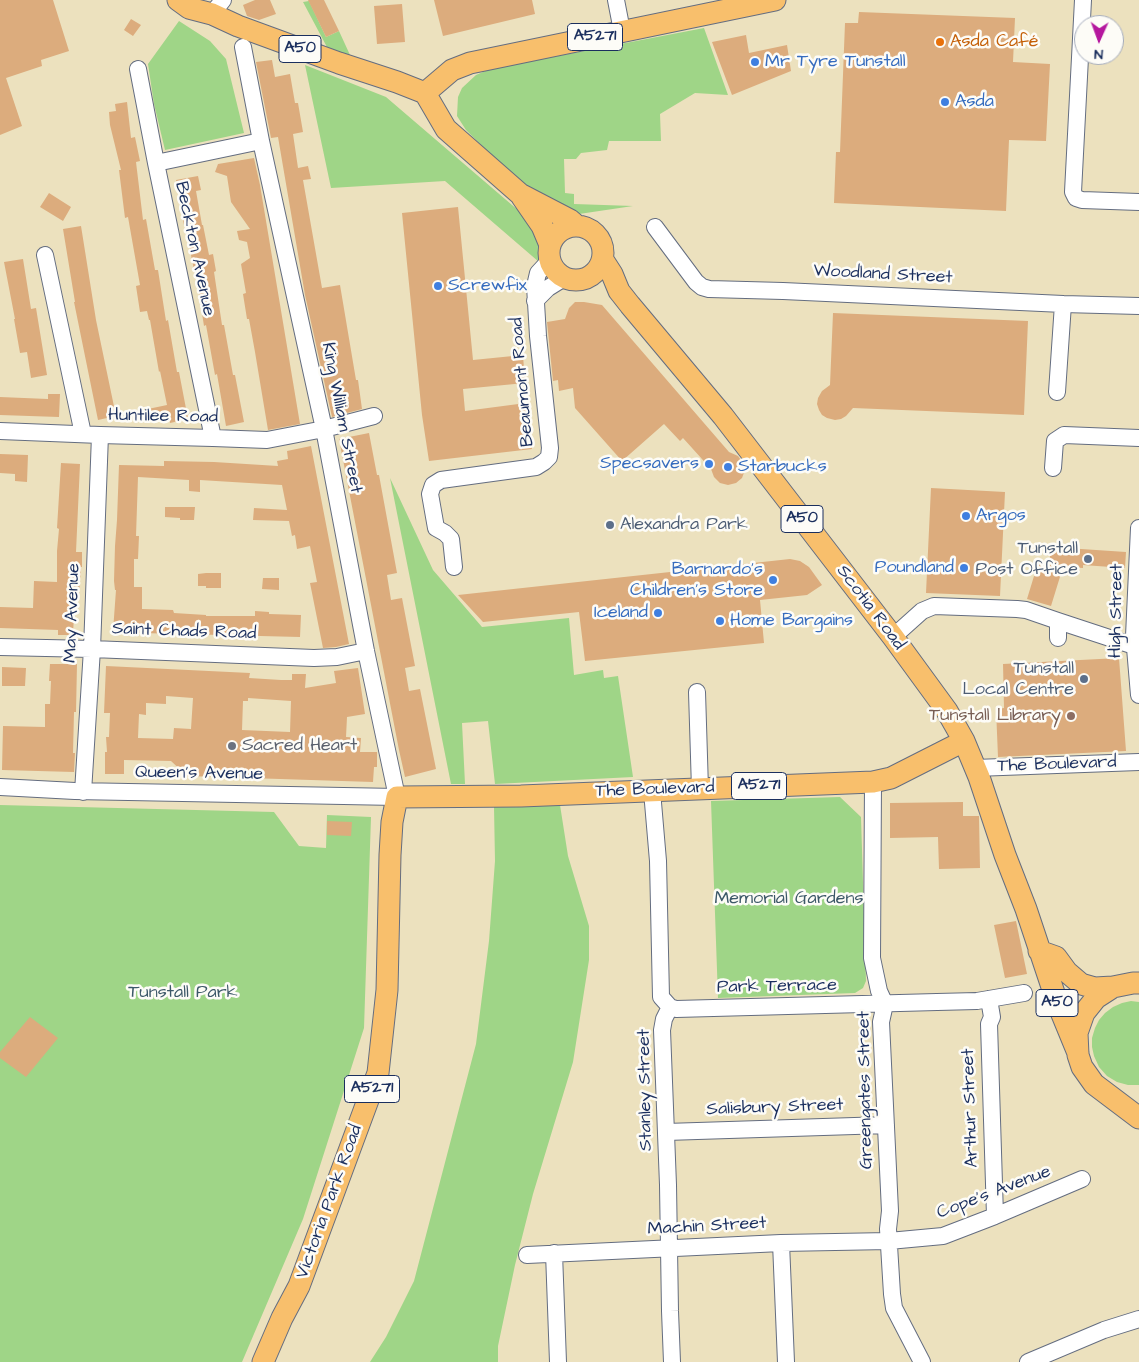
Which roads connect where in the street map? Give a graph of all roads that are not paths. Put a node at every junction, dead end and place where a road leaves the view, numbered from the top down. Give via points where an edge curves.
1 (178, 0) edge
2 (616, 0) edge
3 (775, 0) edge
4 (1083, 0) edge
5 (218, 7) edge
6 (622, 31) junction
7 (243, 48) dead end
8 (138, 69) dead end
9 (425, 93) junction
10 (261, 141) junction
11 (156, 163) junction
12 (520, 194) junction
13 (1139, 202) edge
14 (577, 226) junction
15 (655, 227) dead end
16 (550, 252) junction
17 (45, 255) dead end
18 (602, 260) junction
19 (569, 279) junction
20 (535, 301) junction
21 (1063, 304) junction
22 (630, 305) junction
23 (1139, 306) edge
24 (1057, 392) dead end
25 (374, 416) dead end
26 (324, 430) junction
27 (0, 431) edge
28 (83, 434) junction
29 (100, 436) junction
30 (213, 438) junction
31 (1139, 438) edge
32 (1053, 468) dead end
33 (1139, 528) edge
34 (454, 567) dead end
35 (893, 638) junction
36 (1134, 646) junction
37 (0, 647) edge
38 (92, 649) junction
39 (366, 651) junction
40 (1139, 686) edge
41 (697, 692) dead end
42 (964, 741) junction
43 (1139, 762) edge
44 (975, 768) junction
45 (873, 782) junction
46 (0, 787) edge
47 (700, 788) junction
48 (652, 791) junction
49 (83, 792) junction
50 (397, 797) junction
51 (1040, 951) junction
52 (1139, 984) edge
53 (1113, 987) junction
54 (1024, 993) dead end
55 (989, 999) junction
56 (885, 1004) junction
57 (670, 1007) junction
58 (1078, 1053) junction
59 (1106, 1093) junction
60 (1139, 1100) edge
61 (1139, 1118) edge
62 (886, 1125) junction
63 (666, 1132) junction
64 (1082, 1179) dead end
65 (995, 1216) junction
66 (889, 1241) junction
67 (781, 1243) junction
68 (669, 1248) junction
69 (554, 1253) junction
70 (528, 1254) dead end
71 (1139, 1319) edge
72 (1036, 1360) edge
73 (263, 1362) edge
74 (558, 1362) edge
75 (672, 1362) edge
76 (786, 1362) edge
77 (922, 1362) edge

1 - 5 main road, A50 via 190,8
2 - 6 street
3 - 6 main road, A5271
4 - 13 street via 1073,192 1082,200
5 - 9 main road, A50 via 238,26
6 - 9 main road, A5271 via 470,63 452,70
7 - 10 street, King William Street
8 - 11 street, Beckton Avenue
9 - 12 main road via 446,128
10 - 11 street
10 - 26 street, King William Street
11 - 30 street, Beckton Avenue
12 - 14 main road
12 - 16 main road via 542,226
14 - 16 main road via 570,226 555,235
14 - 18 main road via 591,230 599,237
15 - 21 street, Woodland Street via 696,282 709,289
16 - 19 main road via 556,272
16 - 20 street, Beaumont Road via 534,286
17 - 28 street
18 - 19 main road via 593,275
18 - 22 main road, Scotia Road / A50
19 - 20 street, Beaumont Road via 548,288
19 - 22 main road, Scotia Road / A50 via 608,291
20 - 34 street, Beaumont Road via 549,456 536,467 441,480 433,485 430,494 436,528 451,539
21 - 23 street, Woodland Street
21 - 24 street
22 - 35 main road, Scotia Road / A50 via 723,416
25 - 26 street, Huntilee Road
26 - 30 street, Huntilee Road via 267,440
26 - 39 street, King William Street
27 - 28 street, Huntilee Road
28 - 29 street, Huntilee Road
29 - 30 street, Huntilee Road
29 - 38 street, May Avenue
31 - 32 street via 1064,435 1055,441
33 - 36 street, High Street
35 - 36 street via 922,611 934,606 1026,610 1058,630 1085,630
35 - 42 main road, Scotia Road / A50 via 947,711
36 - 40 street, High Street
37 - 38 street, Saint Chads Road
38 - 39 street, Saint Chads Road via 314,658
38 - 49 street, May Avenue
39 - 50 street, King William Street
41 - 47 street
42 - 44 main road, Scotia Road / A50
42 - 45 main road, The Boulevard / A5271 via 891,778
43 - 44 street, The Boulevard
44 - 51 main road, Scotia Road / A50
45 - 47 main road, The Boulevard / A5271
45 - 56 street, Greengates Street via 872,958
46 - 49 street, Queen's Avenue
47 - 48 main road, The Boulevard / A5271
48 - 50 main road, The Boulevard / A5271
48 - 57 street, Stanley Street via 658,862 661,997
49 - 50 street, Queen's Avenue
50 - 73 main road, Victoria Park Road / A5271 via 390,855 387,990 378,1073 298,1286
51 - 53 main road, A50 via 1056,958 1066,972 1082,984 1095,988
51 - 58 main road, Scotia Road / A50
52 - 53 main road, A50
53 - 58 main road, A50 via 1096,998 1084,1013 1077,1033
54 - 55 street, Park Terrace
55 - 56 street, Park Terrace
55 - 65 street, Arthur Street via 992,1017 989,1024
56 - 57 street, Park Terrace
56 - 62 street, Greengates Street via 881,1022
57 - 63 street, Stanley Street via 662,1030
58 - 59 main road, A50 via 1082,1068
59 - 60 main road, A50 via 1131,1102
59 - 61 main road, A50
62 - 63 street, Salisbury Street
62 - 66 street, Greengates Street
63 - 68 street, Stanley Street
64 - 65 street, Cope's Avenue
65 - 66 street, Cope's Avenue via 942,1236
66 - 67 street, Machin Street
66 - 77 street, Greengates Street via 894,1308
67 - 68 street, Machin Street
67 - 76 street
68 - 69 street, Machin Street
68 - 75 street, Stanley Street
69 - 70 street, Machin Street
69 - 74 street
71 - 72 street via 1104,1330

